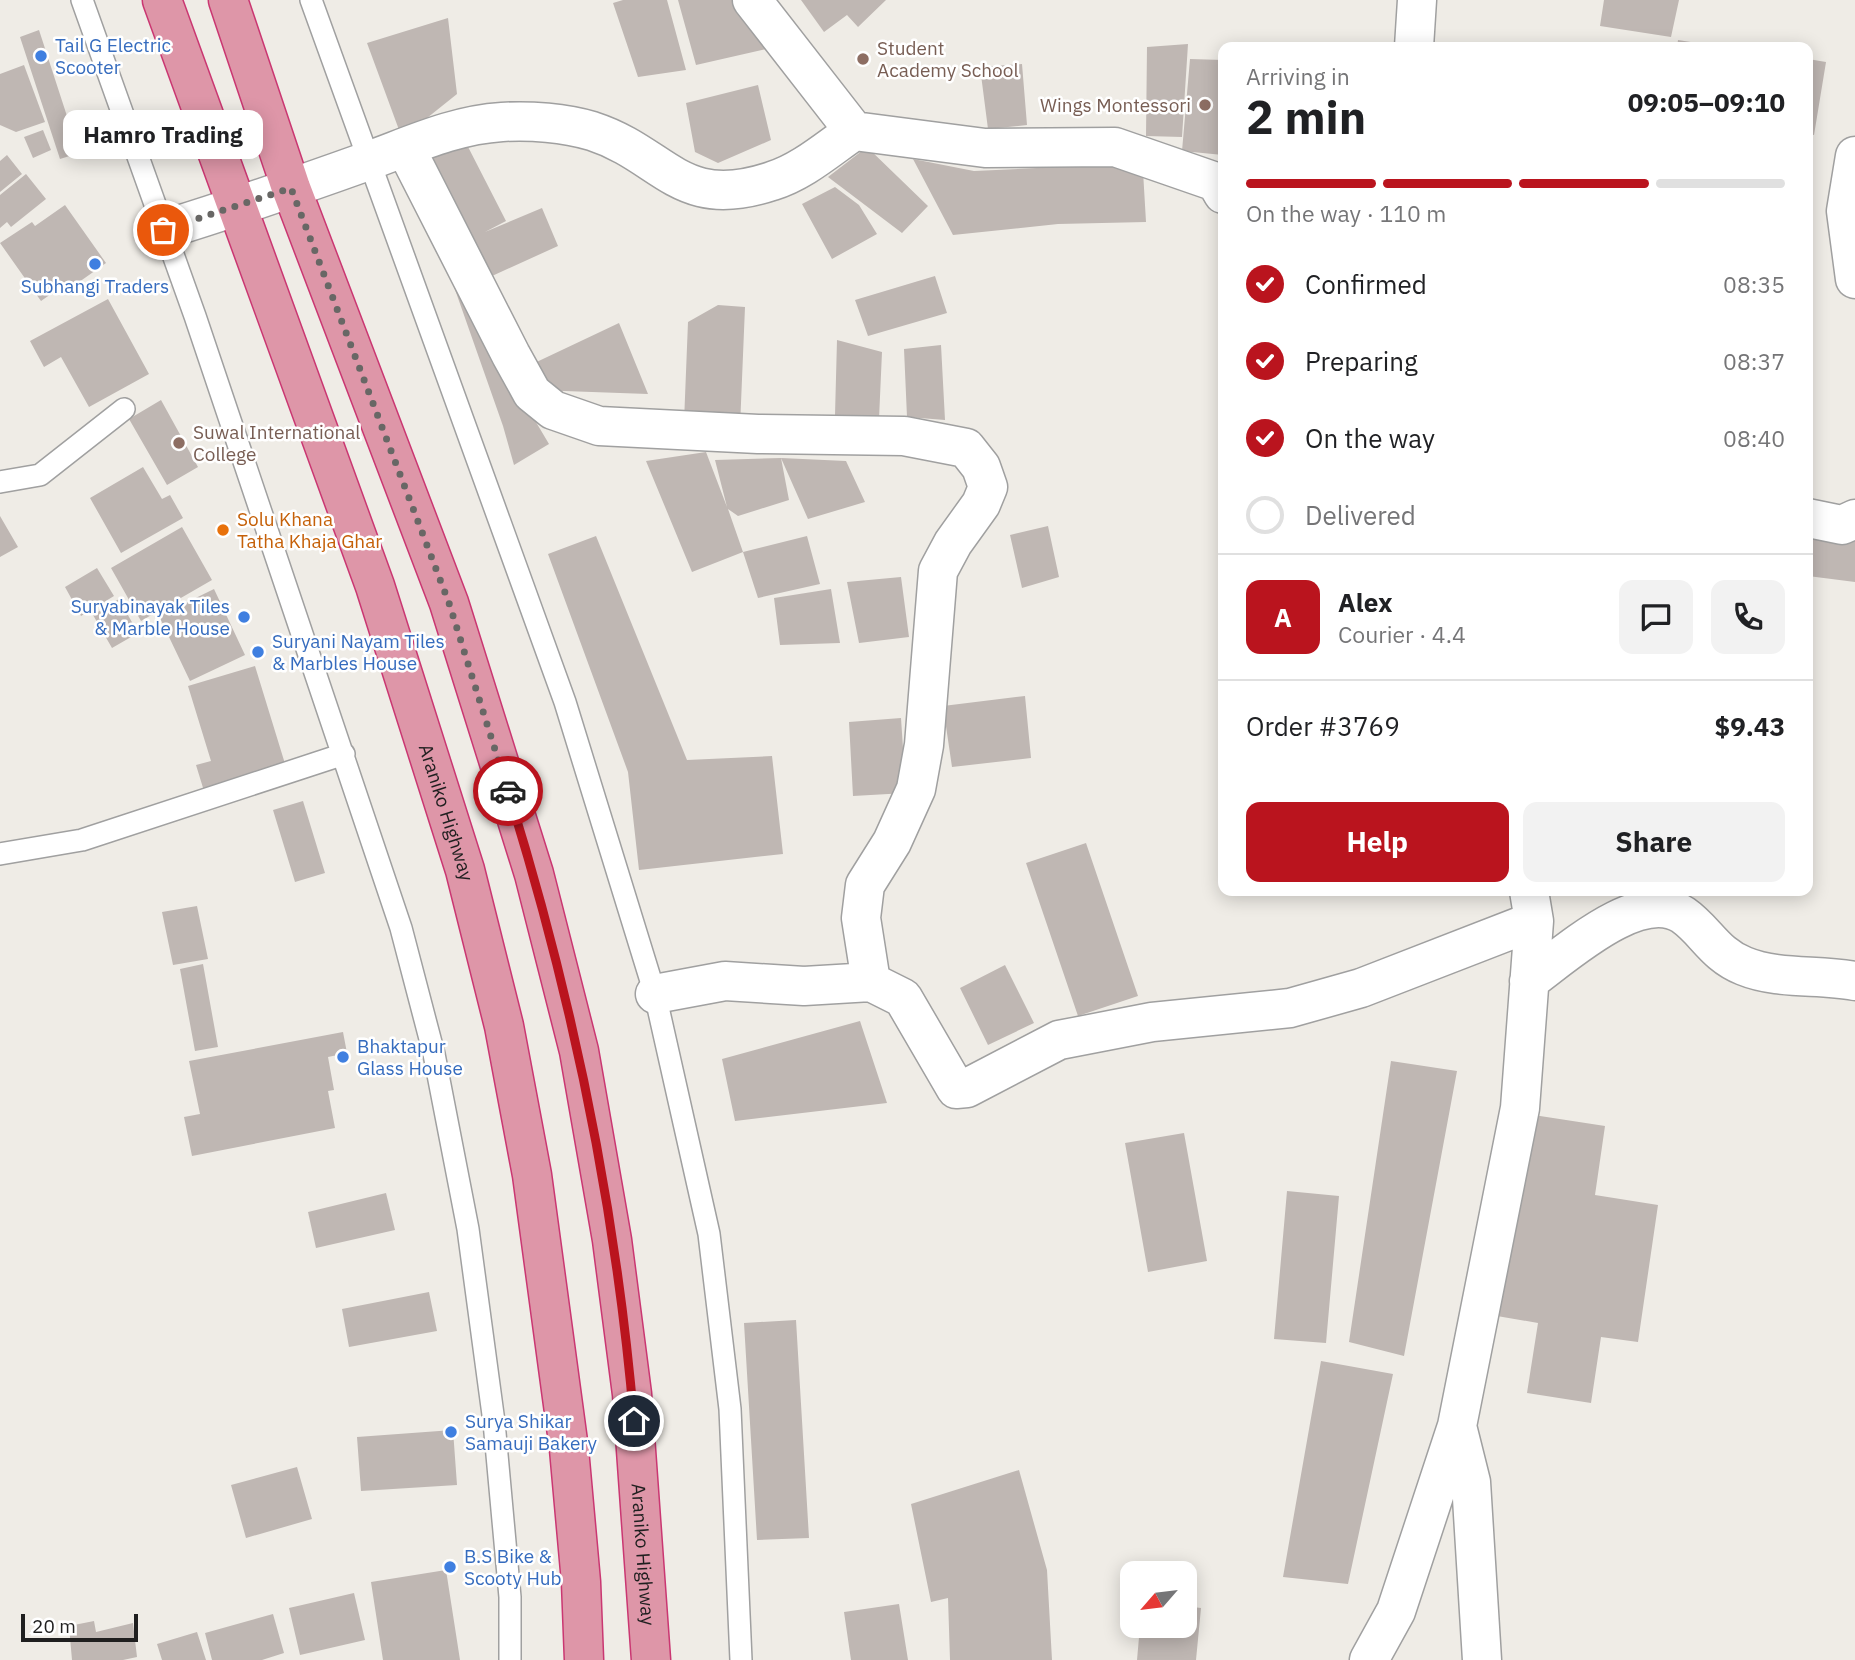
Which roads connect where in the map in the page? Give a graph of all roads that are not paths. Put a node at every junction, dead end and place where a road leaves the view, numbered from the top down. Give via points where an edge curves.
1 (82, 0) edge
2 (162, 0) edge
3 (228, 0) edge
4 (310, 0) edge
5 (752, 0) edge
6 (1417, 0) edge
7 (1414, 42) edge
8 (854, 131) junction
9 (405, 147) junction
10 (1855, 156) edge
11 (367, 162) junction
12 (1218, 185) edge
13 (291, 188) junction
14 (239, 206) junction
15 (163, 230) junction
16 (1855, 279) edge
17 (124, 409) dead end
18 (0, 482) edge
19 (1813, 519) edge
20 (1855, 519) edge
21 (344, 754) junction
22 (0, 854) edge
23 (1531, 906) edge
24 (1529, 981) junction
25 (1855, 981) edge
26 (870, 982) junction
27 (655, 994) junction
28 (1457, 1426) junction
29 (510, 1660) edge
30 (584, 1660) edge
31 (651, 1660) edge
32 (741, 1660) edge
33 (1370, 1660) edge
34 (1482, 1660) edge

1 - 15 lane
2 - 14 highway, Araniko Highway
3 - 13 highway, Araniko Highway
4 - 11 lane
5 - 8 street
6 - 7 street
8 - 9 street via 775,181 739,190 708,190 667,175 591,131 553,124 503,122 450,130
8 - 12 street via 985,148 1115,147
9 - 11 street
9 - 26 street via 532,393 553,410 598,426 904,436 966,448 981,467 988,487 981,504 938,571 916,789 892,842 865,885 861,918
10 - 16 street via 1846,211
11 - 13 street
11 - 27 lane via 565,702
13 - 14 street
13 - 31 highway, Araniko Highway via 449,603 534,874 579,1051 612,1240 632,1394
14 - 15 street
14 - 30 highway, Araniko Highway via 374,586 464,870 504,1026 532,1175 569,1448
15 - 21 lane
17 - 18 lane via 40,475
19 - 20 street via 1842,525
21 - 22 lane via 82,840
21 - 29 lane via 404,940 434,1055 468,1229 494,1422 510,1597
23 - 24 street
23 - 26 street via 1361,988 1290,1008 1152,1022 1059,1040 967,1088 956,1089 948,1079 903,998
24 - 25 street via 1626,914 1666,907 1684,915 1719,953 1745,967
24 - 28 street via 1520,1108
26 - 27 street via 804,986 725,981
27 - 32 lane via 709,1234 730,1409
28 - 33 street via 1396,1611
28 - 34 street via 1471,1482

